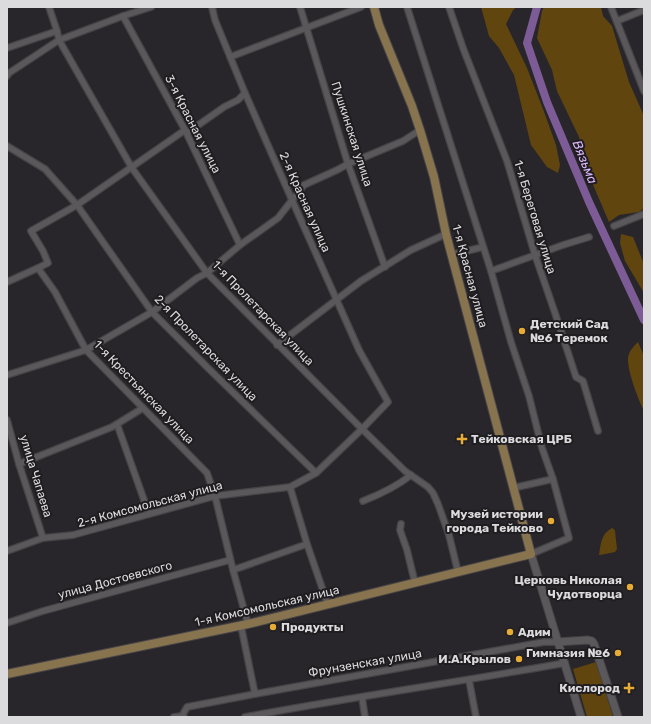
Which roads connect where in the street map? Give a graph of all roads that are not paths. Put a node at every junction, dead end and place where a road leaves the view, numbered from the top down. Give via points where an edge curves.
1 (49, 7) edge
2 (150, 7) edge
3 (212, 7) edge
4 (300, 7) edge
5 (361, 7) edge
6 (374, 7) edge
7 (407, 7) edge
8 (449, 7) edge
9 (611, 7) edge
10 (644, 10) edge
11 (123, 16) junction
12 (617, 21) junction
13 (307, 28) junction
14 (57, 31) junction
15 (59, 40) junction
16 (7, 48) edge
17 (230, 57) junction
18 (7, 76) edge
19 (644, 91) edge
20 (245, 93) junction
21 (420, 130) junction
22 (186, 132) junction
23 (7, 146) edge
24 (348, 164) junction
25 (132, 168) junction
26 (292, 200) junction
27 (77, 205) junction
28 (644, 214) edge
29 (614, 226) dead end
30 (446, 234) junction
31 (589, 237) dead end
32 (240, 245) junction
33 (483, 247) junction
34 (451, 255) junction
35 (535, 255) junction
36 (385, 267) junction
37 (38, 268) junction
38 (491, 271) junction
39 (207, 273) junction
40 (7, 282) edge
41 (336, 300) junction
42 (152, 312) junction
43 (277, 345) junction
44 (86, 350) junction
45 (7, 375) edge
46 (388, 402) joint
47 (143, 408) junction
48 (7, 420) edge
49 (116, 424) junction
50 (362, 429) junction
51 (598, 431) dead end
52 (9, 432) edge
53 (19, 464) junction
54 (316, 473) junction
55 (411, 475) junction
56 (553, 479) junction
57 (290, 487) junction
58 (513, 488) junction
59 (215, 496) junction
60 (363, 501) dead end
61 (149, 514) junction
62 (401, 524) dead end
63 (43, 538) junction
64 (308, 544) junction
65 (7, 551) edge
66 (531, 554) junction
67 (230, 560) junction
68 (233, 570) junction
69 (458, 572) junction
70 (415, 582) junction
71 (328, 605) junction
72 (7, 623) edge
73 (245, 625) junction
74 (557, 642) junction
75 (565, 663) junction
76 (7, 674) edge
77 (469, 680) junction
78 (254, 694) junction
79 (362, 697) junction
80 (183, 716) edge
81 (174, 717) edge
82 (245, 717) edge
83 (365, 717) edge
84 (476, 717) edge
85 (581, 717) edge
86 (618, 717) edge

1 - 14 street, 1-я Пролетарская улица
2 - 11 street
3 - 17 street, 2-я Красная улица
4 - 13 street, Пушкинская улица
5 - 13 street
6 - 21 main road, 1-я Красная улица
7 - 33 street
8 - 35 street, 1-я Береговая улица via 507,161
9 - 12 street
10 - 12 street
11 - 15 street
11 - 22 street, 3-я Красная улица
12 - 19 street
13 - 17 street
13 - 24 street, Пушкинская улица
14 - 15 street, 1-я Пролетарская улица
14 - 16 street
15 - 18 street
15 - 25 street, 1-я Пролетарская улица
17 - 20 street, 2-я Красная улица
20 - 22 street
20 - 26 street, 2-я Красная улица
21 - 24 street via 403,141
21 - 30 main road, 1-я Красная улица via 434,177
22 - 25 street
22 - 32 street, 3-я Красная улица
23 - 27 street, 2-я Пролетарская улица via 45,169
24 - 26 street via 304,185
24 - 36 street, Пушкинская улица
25 - 27 street
25 - 39 street, 1-я Пролетарская улица
26 - 32 street via 278,218
26 - 41 street, 2-я Красная улица
27 - 37 street via 31,231 44,251 48,263
27 - 42 street, 2-я Пролетарская улица
28 - 29 street
30 - 34 main road, 1-я Красная улица
30 - 36 street via 411,250
31 - 35 street
32 - 39 street
33 - 34 street
33 - 38 street
34 - 58 main road, 1-я Красная улица
35 - 38 street
35 - 51 street, 1-я Береговая улица via 576,377 583,381
36 - 41 street
37 - 40 street
37 - 44 street, 1-я Крестьянская улица via 55,292
38 - 56 street
39 - 42 street via 196,278
39 - 43 street, 1-я Пролетарская улица
41 - 43 street
41 - 46 street, 2-я Красная улица via 359,350
42 - 44 street
42 - 54 street, 2-я Пролетарская улица
43 - 50 street, 1-я Пролетарская улица
44 - 45 street
44 - 47 street, 1-я Крестьянская улица
46 - 50 street, 2-я Комсомольская улица
47 - 49 street
47 - 59 street, 1-я Крестьянская улица via 207,473
48 - 52 street, улица Чапаева
49 - 53 street
49 - 61 street
50 - 54 street, 2-я Комсомольская улица
50 - 55 street, 1-я Пролетарская улица
52 - 53 street, улица Чапаева
53 - 63 street, улица Чапаева
54 - 57 street, 2-я Комсомольская улица
55 - 60 street via 402,483
55 - 69 street, 1-я Пролетарская улица via 433,493 449,535
56 - 58 street
56 - 66 street via 569,538
57 - 59 street, 2-я Комсомольская улица
57 - 64 street
58 - 66 main road, 1-я Красная улица
59 - 61 street, 2-я Комсомольская улица
59 - 67 street, 1-я Крестьянская улица
61 - 63 street, 2-я Комсомольская улица via 74,536
62 - 70 street via 400,530
63 - 65 street, 2-я Комсомольская улица
64 - 68 street
64 - 71 street
66 - 69 main road, 1-я Комсомольская улица
66 - 74 street
67 - 68 street, 1-я Крестьянская улица
67 - 72 street, улица Достоевского
68 - 73 street, 1-я Крестьянская улица
69 - 70 main road, 1-я Комсомольская улица
70 - 71 main road, 1-я Комсомольская улица
71 - 73 main road, 1-я Комсомольская улица
73 - 76 main road, 1-я Комсомольская улица
73 - 78 street, 1-я Крестьянская улица
74 - 75 street
74 - 78 street, Фрунзенская улица via 544,642
74 - 86 street via 592,641
75 - 77 street
75 - 85 street
77 - 79 street
77 - 84 street
78 - 80 street, Фрунзенская улица via 187,707
79 - 82 street
79 - 83 street
80 - 81 street, Фрунзенская улица

